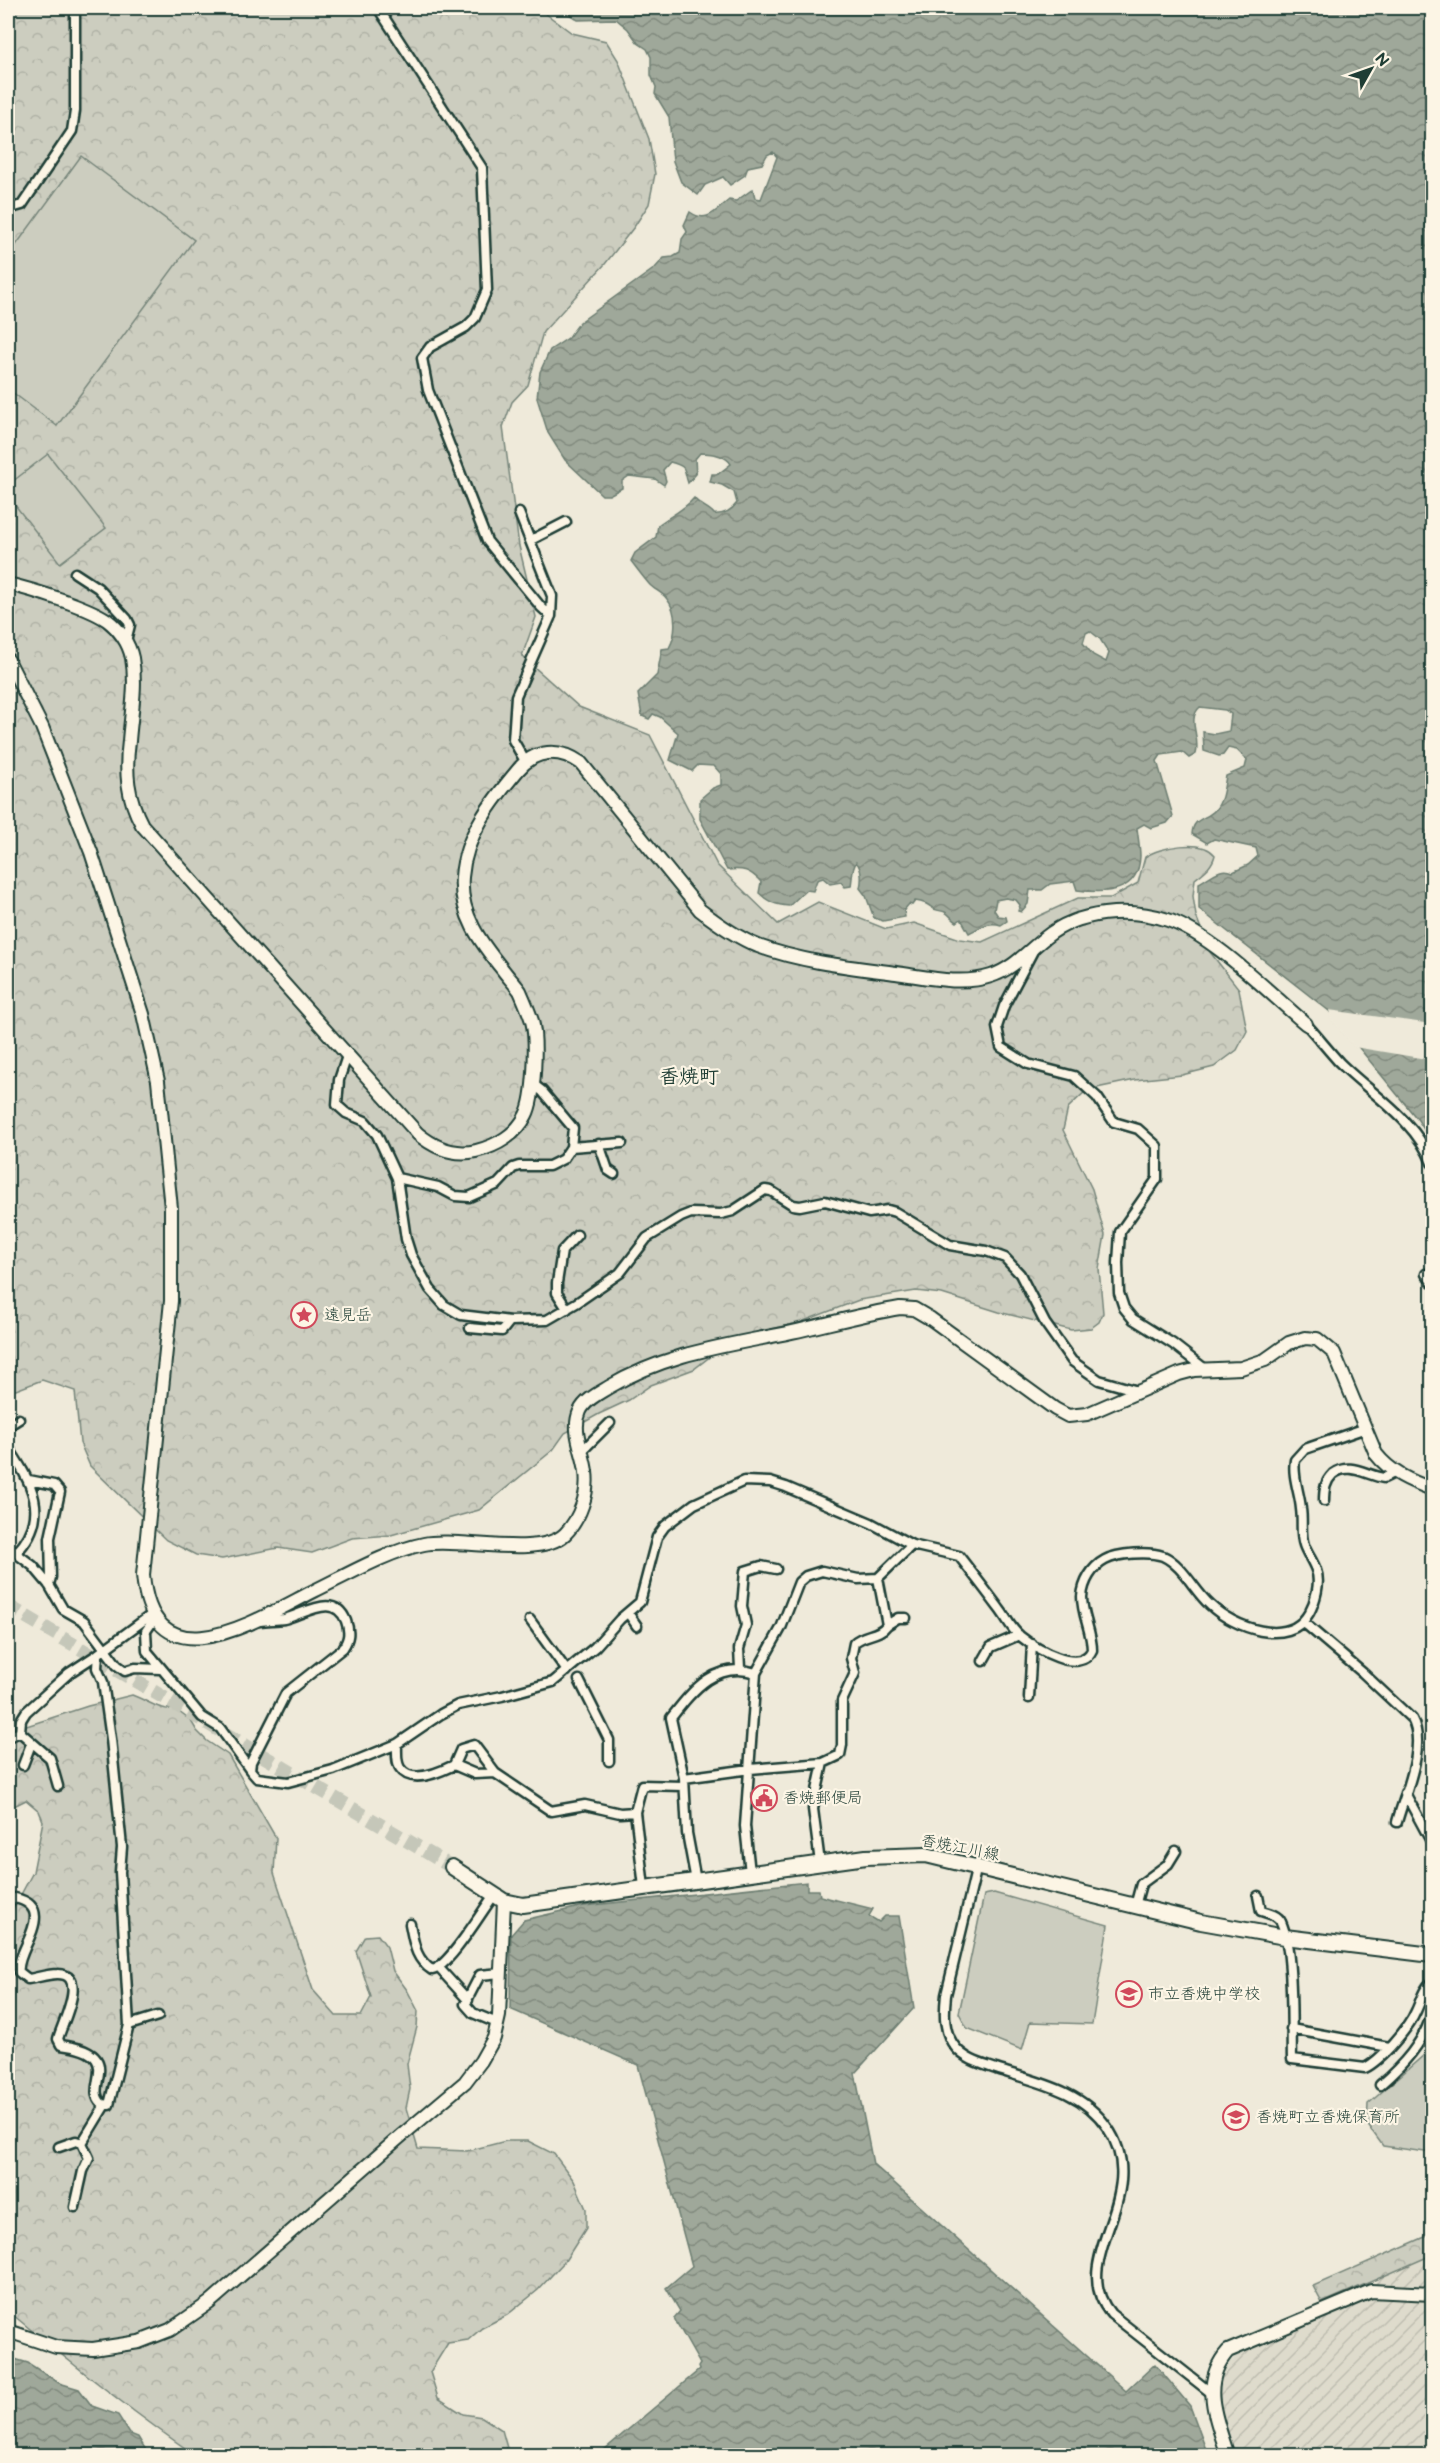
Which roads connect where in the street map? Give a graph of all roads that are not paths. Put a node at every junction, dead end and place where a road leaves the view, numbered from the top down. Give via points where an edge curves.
1 (75, 8) edge
2 (378, 8) edge
3 (8, 209) edge
4 (519, 513) dead end
5 (566, 522) dead end
6 (531, 540) junction
7 (75, 573) dead end
8 (8, 584) edge
9 (551, 616) junction
10 (126, 641) junction
11 (8, 660) edge
12 (525, 761) junction
13 (1036, 946) junction
14 (1306, 1024) joint
15 (346, 1056) junction
16 (533, 1084) junction
17 (622, 1143) dead end
18 (599, 1144) junction
19 (571, 1147) junction
20 (1432, 1163) edge
21 (614, 1174) dead end
22 (397, 1178) junction
23 (577, 1235) dead end
24 (1426, 1274) dead end
25 (1432, 1282) edge
26 (567, 1309) junction
27 (510, 1320) junction
28 (470, 1329) dead end
29 (1205, 1370) junction
30 (1138, 1391) junction
31 (19, 1419) dead end
32 (610, 1424) dead end
33 (8, 1426) edge
34 (1365, 1428) junction
35 (8, 1447) edge
36 (582, 1451) junction
37 (1394, 1473) junction
38 (29, 1479) junction
39 (1432, 1489) edge
40 (1324, 1501) dead end
41 (912, 1545) junction
42 (8, 1547) edge
43 (16, 1553) junction
44 (776, 1569) dead end
45 (878, 1578) junction
46 (49, 1585) junction
47 (628, 1613) junction
48 (153, 1616) junction
49 (906, 1618) dead end
50 (530, 1620) dead end
51 (257, 1621) junction
52 (1303, 1622) junction
53 (886, 1625) junction
54 (637, 1626) dead end
55 (1019, 1635) junction
56 (1032, 1644) junction
57 (106, 1648) junction
58 (98, 1654) junction
59 (983, 1661) dead end
60 (740, 1668) junction
61 (160, 1670) junction
62 (567, 1671) junction
63 (756, 1673) junction
64 (579, 1680) dead end
65 (1029, 1698) dead end
66 (20, 1732) junction
67 (8, 1737) edge
68 (31, 1744) junction
69 (397, 1744) junction
70 (609, 1761) dead end
71 (824, 1763) junction
72 (454, 1765) junction
73 (23, 1766) dead end
74 (750, 1769) junction
75 (250, 1770) junction
76 (495, 1773) junction
77 (683, 1782) junction
78 (58, 1785) dead end
79 (1405, 1793) junction
80 (634, 1812) junction
81 (1398, 1822) dead end
82 (1432, 1843) edge
83 (1176, 1851) dead end
84 (820, 1863) junction
85 (977, 1866) junction
86 (452, 1867) tunnel mouth
87 (750, 1873) junction
88 (696, 1881) junction
89 (644, 1887) junction
90 (1258, 1896) dead end
91 (499, 1898) junction
92 (8, 1903) edge
93 (1135, 1906) junction
94 (410, 1924) dead end
95 (1285, 1937) junction
96 (1432, 1955) edge
97 (438, 1967) junction
98 (501, 1973) junction
99 (1432, 1982) edge
100 (468, 2000) junction
101 (1432, 2013) edge
102 (158, 2016) dead end
103 (497, 2023) junction
104 (129, 2025) junction
105 (1291, 2030) junction
106 (1389, 2047) junction
107 (1380, 2085) dead end
108 (105, 2105) junction
109 (82, 2142) junction
110 (58, 2146) dead end
111 (75, 2207) dead end
112 (1432, 2294) edge
113 (8, 2331) edge
114 (1210, 2392) junction
115 (1228, 2456) edge

1 - 3 street via 72,131 22,205
2 - 9 street via 482,168 488,290 475,318 430,347 422,357 424,377 487,541
4 - 6 street
5 - 6 street
6 - 9 street via 552,596
7 - 10 street via 98,588 127,619 130,625
8 - 10 street via 98,615
9 - 12 street via 516,696 513,740
10 - 15 street via 134,676 126,767 135,812 142,825
11 - 48 street via 42,727 92,852 143,1014 161,1099 171,1208 171,1301 143,1561 144,1588
12 - 13 street via 533,756 559,753 581,763 700,910 724,929 758,946 817,962 948,980 977,980 1006,970
12 - 16 street via 496,797 471,839 462,878 470,922 520,991 532,1022
13 - 14 street via 1072,921 1095,916 1120,913 1168,920 1220,951
13 - 29 street via 1004,1006 997,1027 1001,1047 1029,1064 1074,1077 1097,1097 1113,1122 1138,1129 1157,1146 1157,1179 1120,1232 1119,1293 1133,1319
14 - 20 street via 1340,1063 1373,1090 1415,1134
15 - 16 street via 418,1134 446,1151 473,1152 504,1140 526,1115
15 - 22 street via 337,1105 370,1126
16 - 19 street via 570,1122 574,1134
17 - 18 street
18 - 19 street
18 - 21 street via 608,1170
19 - 22 street via 563,1158 549,1166 513,1168 498,1184 470,1197
22 - 27 street via 406,1239 430,1289 444,1305 461,1315
23 - 26 street via 562,1251 557,1283
24 - 25 street
26 - 27 street via 547,1320
26 - 30 street via 620,1273 647,1238 681,1217 691,1213 721,1214 766,1190 793,1205 825,1201 869,1213 888,1210 950,1245 1005,1258 1020,1274 1045,1323 1072,1361 1099,1380
27 - 28 street via 502,1331
29 - 30 street via 1179,1374
29 - 34 street via 1241,1368 1265,1360 1289,1343 1317,1339 1334,1353
30 - 36 street via 1087,1414 1068,1416 1037,1398 932,1319 914,1309 900,1308 695,1350 647,1367 583,1407 576,1430
31 - 33 street
32 - 36 street
34 - 37 street via 1376,1454
34 - 52 street via 1305,1449 1295,1460 1301,1535 1318,1579 1314,1602
35 - 38 street
36 - 51 street via 586,1490 580,1510 565,1534 554,1541 523,1546 438,1541 422,1544 361,1568
37 - 39 street
37 - 40 street via 1384,1478 1353,1468 1342,1469 1326,1483
38 - 43 street via 34,1493 33,1523 27,1540
38 - 46 street via 54,1485 60,1492 50,1538
41 - 45 street
41 - 47 street via 786,1487 744,1481 694,1504 660,1531 642,1598
41 - 55 street via 959,1556
42 - 43 street
43 - 46 street
44 - 60 street via 761,1566 745,1572 742,1606 746,1625 739,1649
45 - 53 street
45 - 63 street via 858,1579 822,1571 806,1576 799,1582 781,1628
46 - 57 street via 63,1609 84,1621
47 - 54 street
47 - 62 street
48 - 51 street via 174,1633 194,1638
48 - 57 street
48 - 61 street via 146,1631 147,1651
49 - 53 street
50 - 62 street
51 - 75 street via 285,1619 322,1605 332,1607 346,1618 349,1633 343,1648 286,1693 259,1743
52 - 56 street via 1294,1629 1274,1634 1225,1616 1165,1557 1148,1552 1108,1558 1089,1575 1082,1596 1092,1644 1089,1656 1070,1661
52 - 79 street via 1412,1719 1418,1734 1417,1752
53 - 71 street via 877,1634 854,1643 851,1658 855,1673 842,1701 843,1745 840,1755
55 - 56 street
55 - 59 street via 991,1647
56 - 65 street
57 - 58 street
57 - 61 street via 125,1671
58 - 66 street via 69,1673 26,1712
58 - 104 street via 122,1847
60 - 63 street
60 - 77 street via 701,1683 671,1718
61 - 75 street via 202,1717 220,1728
62 - 69 street via 547,1685 458,1705
63 - 74 street
64 - 70 street via 609,1740
66 - 67 street
66 - 68 street
68 - 73 street
68 - 78 street via 50,1758
69 - 72 street via 400,1767 410,1776 432,1774
69 - 75 street via 300,1780 257,1778
71 - 74 street
71 - 84 street via 813,1809
72 - 76 street via 475,1774
72 - 76 street via 461,1749 474,1745
74 - 77 street
74 - 87 street via 745,1826
76 - 80 street via 552,1811 585,1805
77 - 80 street via 642,1785
77 - 88 street
79 - 81 street
79 - 82 street
80 - 89 street
83 - 93 street via 1168,1864 1141,1884
84 - 85 main road, 香焼江川線 via 916,1855
84 - 87 main road, 香焼江川線
85 - 93 main road, 香焼江川線
85 - 114 street via 946,1995 948,2035 965,2056 1074,2097 1108,2127 1122,2164 1123,2183 1096,2272 1099,2298 1111,2314
86 - 91 main road, 香焼江川線
87 - 88 main road, 香焼江川線
88 - 89 main road, 香焼江川線
89 - 91 main road, 香焼江川線 via 530,1904 516,1905
90 - 95 street via 1261,1911 1278,1917
91 - 97 street
91 - 98 street
92 - 108 street via 20,1899 33,1912 34,1929 18,1964 21,1974 28,1979 63,1974 73,1986 58,2039 61,2045 79,2047 94,2056 99,2065 98,2097
93 - 95 main road, 香焼江川線
94 - 97 street via 417,1956 432,1970
95 - 96 main road, 香焼江川線
95 - 105 street
97 - 100 street
98 - 100 street via 480,1975
98 - 103 street
99 - 106 street via 1415,2014
100 - 103 street via 465,2004 474,2013
101 - 107 street via 1425,2033 1401,2067
102 - 104 street
103 - 113 street via 494,2038 465,2082 209,2303 170,2330 139,2342 93,2349 56,2347
104 - 108 street via 112,2101
105 - 106 street
105 - 106 street via 1292,2059 1365,2068
108 - 109 street
109 - 110 street
109 - 111 street via 89,2158
112 - 114 street via 1371,2291 1235,2347 1221,2361
114 - 115 street

